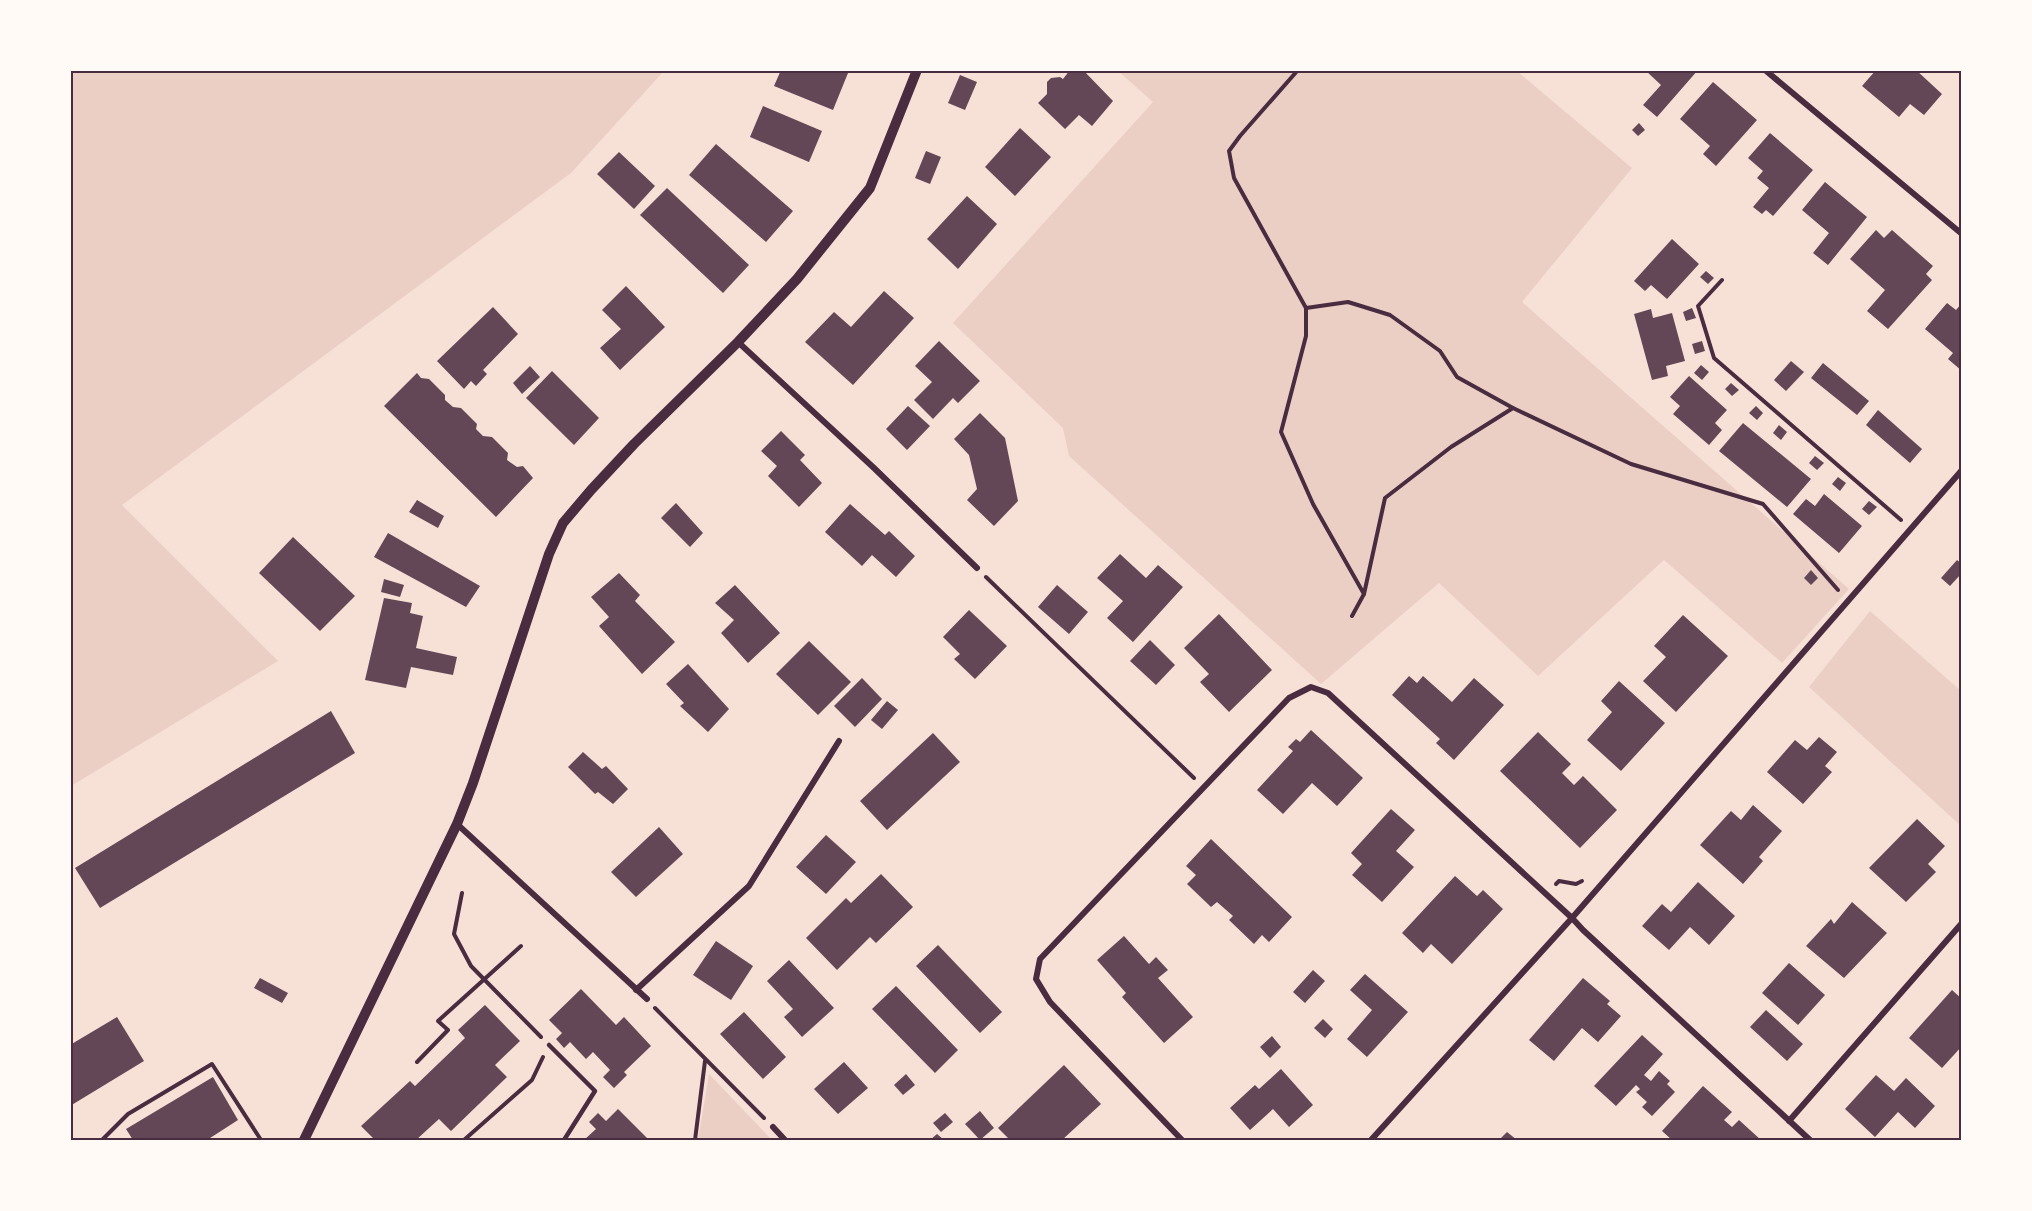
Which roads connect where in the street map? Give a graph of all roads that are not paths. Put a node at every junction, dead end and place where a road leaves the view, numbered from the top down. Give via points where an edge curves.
1 (917, 70) edge
2 (1765, 70) edge
3 (1962, 234) edge
4 (738, 342) junction
5 (1962, 470) edge
6 (976, 568) road end
7 (839, 741) dead end
8 (457, 824) junction
9 (1572, 918) junction
10 (1962, 923) edge
11 (636, 990) junction
12 (646, 999) road end
13 (549, 1045) road end
14 (1789, 1121) junction
15 (773, 1127) road end
16 (304, 1140) edge
17 (564, 1140) edge
18 (785, 1140) edge
19 (1182, 1140) edge
20 (1371, 1140) edge
21 (1810, 1140) edge

1 - 4 street via 870,188 797,279
2 - 3 street
4 - 6 street
4 - 8 street via 634,444 563,524 549,554
5 - 9 street
7 - 11 street via 749,886
8 - 11 street
8 - 16 street
9 - 14 street
9 - 19 street via 1328,693 1311,687 1289,698 1040,959 1036,979 1050,1002
9 - 20 street
10 - 14 street
11 - 12 street
13 - 17 lane via 595,1091
14 - 21 street
15 - 18 street

